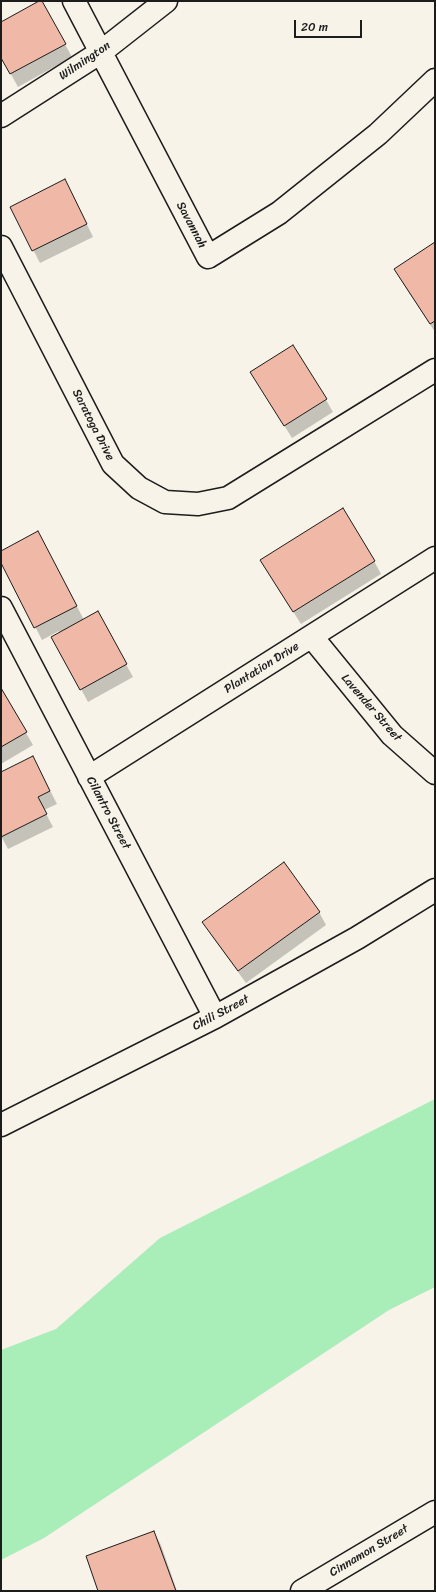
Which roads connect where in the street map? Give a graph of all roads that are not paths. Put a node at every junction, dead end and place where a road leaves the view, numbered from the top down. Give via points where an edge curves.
1 (74, 1) edge
2 (166, 1) edge
3 (101, 52) junction
4 (435, 80) edge
5 (1, 116) edge
6 (1, 247) edge
7 (435, 370) edge
8 (435, 558) edge
9 (1, 608) edge
10 (312, 637) junction
11 (435, 773) edge
12 (89, 777) junction
13 (435, 890) edge
14 (215, 1017) junction
15 (1, 1124) edge
16 (435, 1512) edge
17 (302, 1591) edge

1 - 3 street, Savannah
2 - 3 street, Wilmington
3 - 4 street, Savannah via 208,257 280,214 378,134
3 - 5 street, Wilmington
6 - 7 street, Saratoga Drive via 113,464 139,488 165,502 198,504 228,498
8 - 10 street, Plantation Drive
9 - 12 street, Cilantro Street
10 - 11 street, Lavender Street via 392,735
10 - 12 street, Plantation Drive
12 - 14 street, Cilantro Street
13 - 14 street, Chili Street via 357,938
14 - 15 street, Chili Street
16 - 17 street, Cinnamon Street

